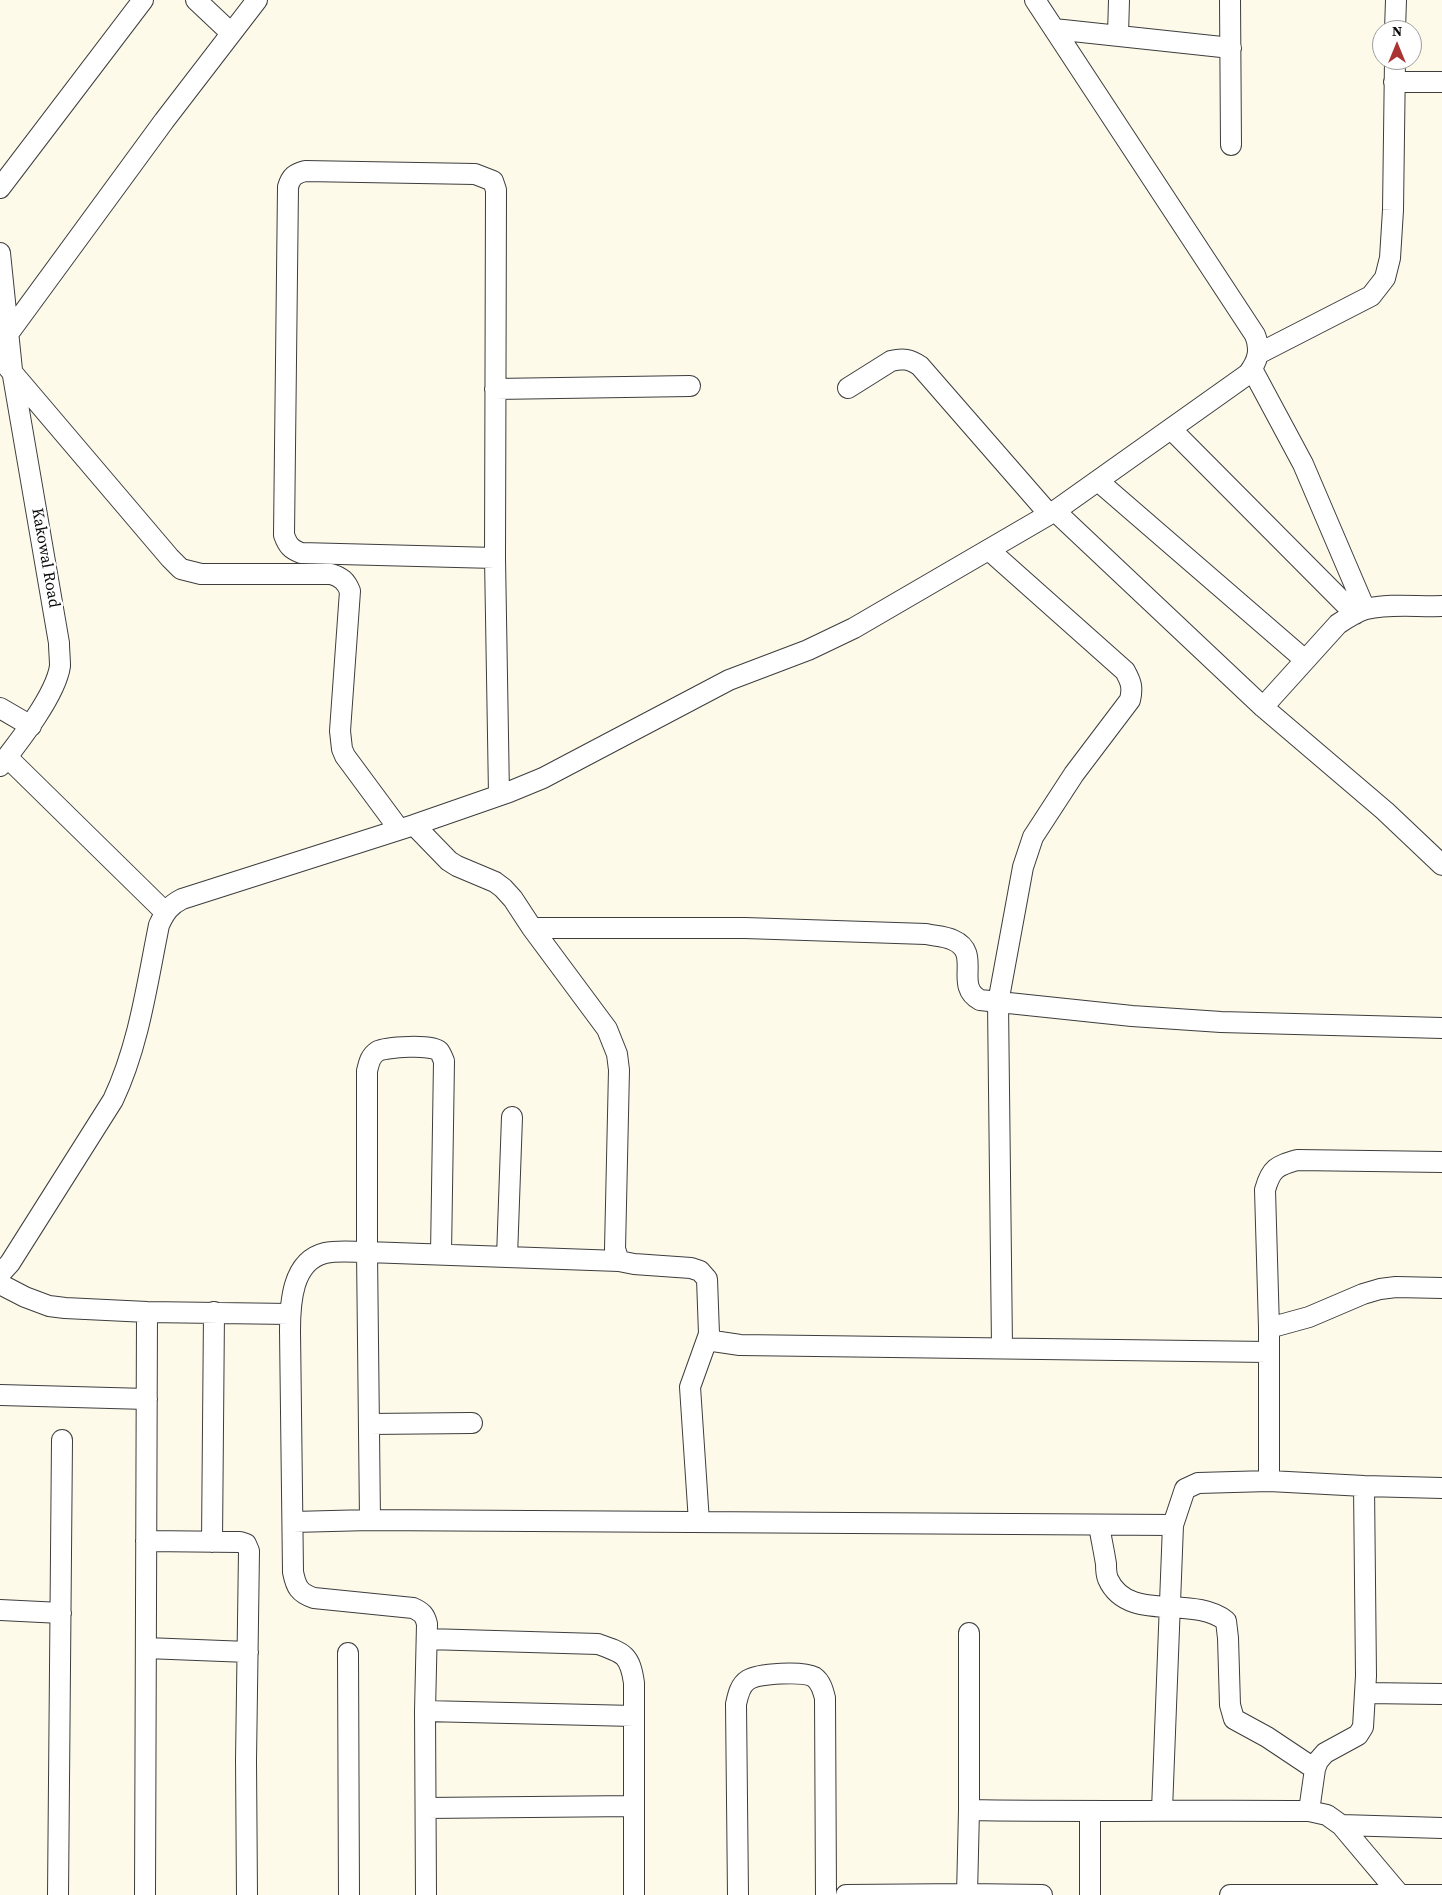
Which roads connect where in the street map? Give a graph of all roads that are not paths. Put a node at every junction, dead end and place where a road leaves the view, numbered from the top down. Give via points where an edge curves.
1 (143, 0) edge
2 (196, 0) edge
3 (257, 0) edge
4 (1035, 0) edge
5 (1119, 0) edge
6 (1230, 0) edge
7 (1396, 0) edge
8 (1395, 20) edge
9 (1054, 29) junction
10 (231, 33) junction
11 (1118, 35) junction
12 (1231, 48) junction
13 (1395, 70) edge
14 (1394, 82) junction
15 (1442, 82) edge
16 (1231, 146) dead end
17 (0, 188) edge
18 (0, 253) edge
19 (8, 334) junction
20 (1255, 362) junction
21 (6, 364) edge
22 (690, 386) dead end
23 (848, 388) dead end
24 (495, 389) junction
25 (1172, 429) junction
26 (1098, 481) junction
27 (1052, 513) junction
28 (989, 550) junction
29 (495, 558) junction
30 (1442, 606) edge
31 (1360, 612) junction
32 (1305, 660) junction
33 (1263, 707) junction
34 (0, 708) edge
35 (31, 726) junction
36 (4, 761) edge
37 (499, 795) junction
38 (406, 827) junction
39 (1442, 865) edge
40 (166, 912) junction
41 (532, 928) junction
42 (998, 1003) junction
43 (1442, 1028) edge
44 (512, 1117) dead end
45 (1442, 1162) edge
46 (367, 1252) junction
47 (441, 1254) junction
48 (507, 1257) junction
49 (619, 1261) junction
50 (0, 1274) edge
51 (0, 1284) edge
52 (1442, 1288) edge
53 (147, 1312) junction
54 (214, 1312) junction
55 (290, 1314) junction
56 (1269, 1328) junction
57 (709, 1334) junction
58 (1002, 1347) junction
59 (1268, 1352) junction
60 (0, 1395) edge
61 (147, 1399) junction
62 (472, 1423) dead end
63 (370, 1424) junction
64 (62, 1440) dead end
65 (1269, 1481) junction
66 (1364, 1486) junction
67 (1442, 1488) edge
68 (370, 1520) junction
69 (293, 1522) junction
70 (699, 1522) junction
71 (1173, 1525) junction
72 (1099, 1526) junction
73 (146, 1541) junction
74 (212, 1542) junction
75 (1169, 1607) junction
76 (0, 1610) edge
77 (61, 1613) junction
78 (969, 1633) dead end
79 (427, 1639) junction
80 (146, 1648) junction
81 (248, 1652) junction
82 (348, 1652) dead end
83 (1365, 1694) junction
84 (1442, 1694) edge
85 (426, 1711) junction
86 (634, 1716) junction
87 (1315, 1769) junction
88 (634, 1806) junction
89 (426, 1808) junction
90 (969, 1810) junction
91 (1162, 1810) junction
92 (1309, 1811) junction
93 (1090, 1812) junction
94 (1341, 1825) junction
95 (1442, 1828) edge
96 (967, 1894) edge
97 (1400, 1894) edge
98 (58, 1895) edge
99 (145, 1895) edge
100 (247, 1895) edge
101 (349, 1895) edge
102 (426, 1895) edge
103 (634, 1895) edge
104 (738, 1895) edge
105 (826, 1895) edge
106 (846, 1895) edge
107 (1042, 1895) edge
108 (1090, 1895) edge
109 (1230, 1895) edge
110 (1442, 1895) edge

1 - 17 street
2 - 10 street
3 - 10 street
4 - 9 street
5 - 11 street
6 - 12 street
7 - 8 street
9 - 11 street
9 - 20 street via 1255,335 1259,345
10 - 19 street
11 - 12 street
12 - 16 street
13 - 14 street
14 - 15 street
14 - 20 street via 1393,210 1390,258 1385,278 1371,296
18 - 19 street, Kakowal Road
19 - 21 street, Kakowal Road
20 - 25 street via 1248,374
20 - 31 street via 1304,464
21 - 35 street, Kakowal Road via 59,643 60,667 55,683
21 - 38 street via 181,568 192,573 214,575 331,574 346,582 350,591 340,731 342,749
22 - 24 street
23 - 27 street via 891,361 913,361
24 - 29 street
24 - 29 street via 496,190 492,181 475,174 305,171 295,174 288,187 284,535 287,544 301,553
25 - 26 street
25 - 31 street
26 - 27 street
26 - 32 street
27 - 28 street
27 - 33 street
28 - 37 street via 854,628 808,650 729,680 543,778
28 - 42 street via 1125,671 1132,690 1130,700 1074,774 1033,837 1023,867
29 - 37 street
30 - 31 street via 1378,607
31 - 32 street via 1338,624
32 - 33 street
33 - 39 street via 1385,811
34 - 35 street
35 - 36 street, Kakowal Road
36 - 40 street
37 - 38 street
38 - 40 street via 182,898
38 - 41 street via 448,861 503,888
40 - 50 street via 160,925 136,1042 113,1100
41 - 42 street via 745,928 947,937 964,947 968,954 970,993 980,1000
41 - 49 street via 608,1029 617,1054 614,1249
42 - 43 street via 1221,1022
42 - 58 street
44 - 48 street
45 - 56 street via 1298,1160 1277,1166 1265,1190
46 - 47 street
46 - 47 street via 367,1080 370,1059 378,1051 418,1046 439,1051 444,1062
46 - 55 street via 326,1253 313,1257 300,1271
46 - 63 street
47 - 48 street
48 - 49 street
49 - 57 street via 700,1271 707,1279
51 - 53 street via 49,1306
52 - 56 street via 1380,1289 1309,1318
53 - 54 street
53 - 61 street
54 - 55 street
54 - 74 street
55 - 69 street
56 - 59 street
57 - 58 street via 713,1341 733,1344
57 - 70 street via 690,1387
58 - 59 street
59 - 65 street
60 - 61 street
61 - 73 street
62 - 63 street
63 - 68 street
64 - 77 street
65 - 66 street
65 - 71 street via 1198,1483 1185,1489
66 - 67 street
66 - 83 street
68 - 69 street
68 - 70 street
69 - 79 street via 293,1572 295,1585 303,1594 314,1598 414,1608 426,1617
70 - 72 street
71 - 72 street
71 - 75 street
72 - 75 street via 1112,1588 1132,1603
73 - 74 street
73 - 80 street
74 - 81 street via 240,1542 246,1544 249,1551
75 - 87 street via 1206,1611 1226,1621 1230,1705 1234,1719
75 - 91 street
76 - 77 street
77 - 98 street
78 - 90 street
79 - 85 street
79 - 86 street via 598,1644 620,1651 632,1665
80 - 81 street
80 - 99 street
81 - 100 street
82 - 101 street
83 - 84 street
83 - 87 street via 1363,1727 1358,1735 1326,1753
85 - 86 street
85 - 89 street
86 - 88 street
87 - 92 street
88 - 89 street
88 - 103 street
89 - 102 street
90 - 93 street
90 - 96 street
91 - 92 street
91 - 93 street
92 - 94 street via 1327,1814
93 - 108 street
94 - 95 street
94 - 97 street
96 - 106 street
96 - 107 street
97 - 109 street
97 - 110 street
104 - 105 street via 736,1704 739,1690 747,1680 760,1675 802,1674 818,1681 824,1698

